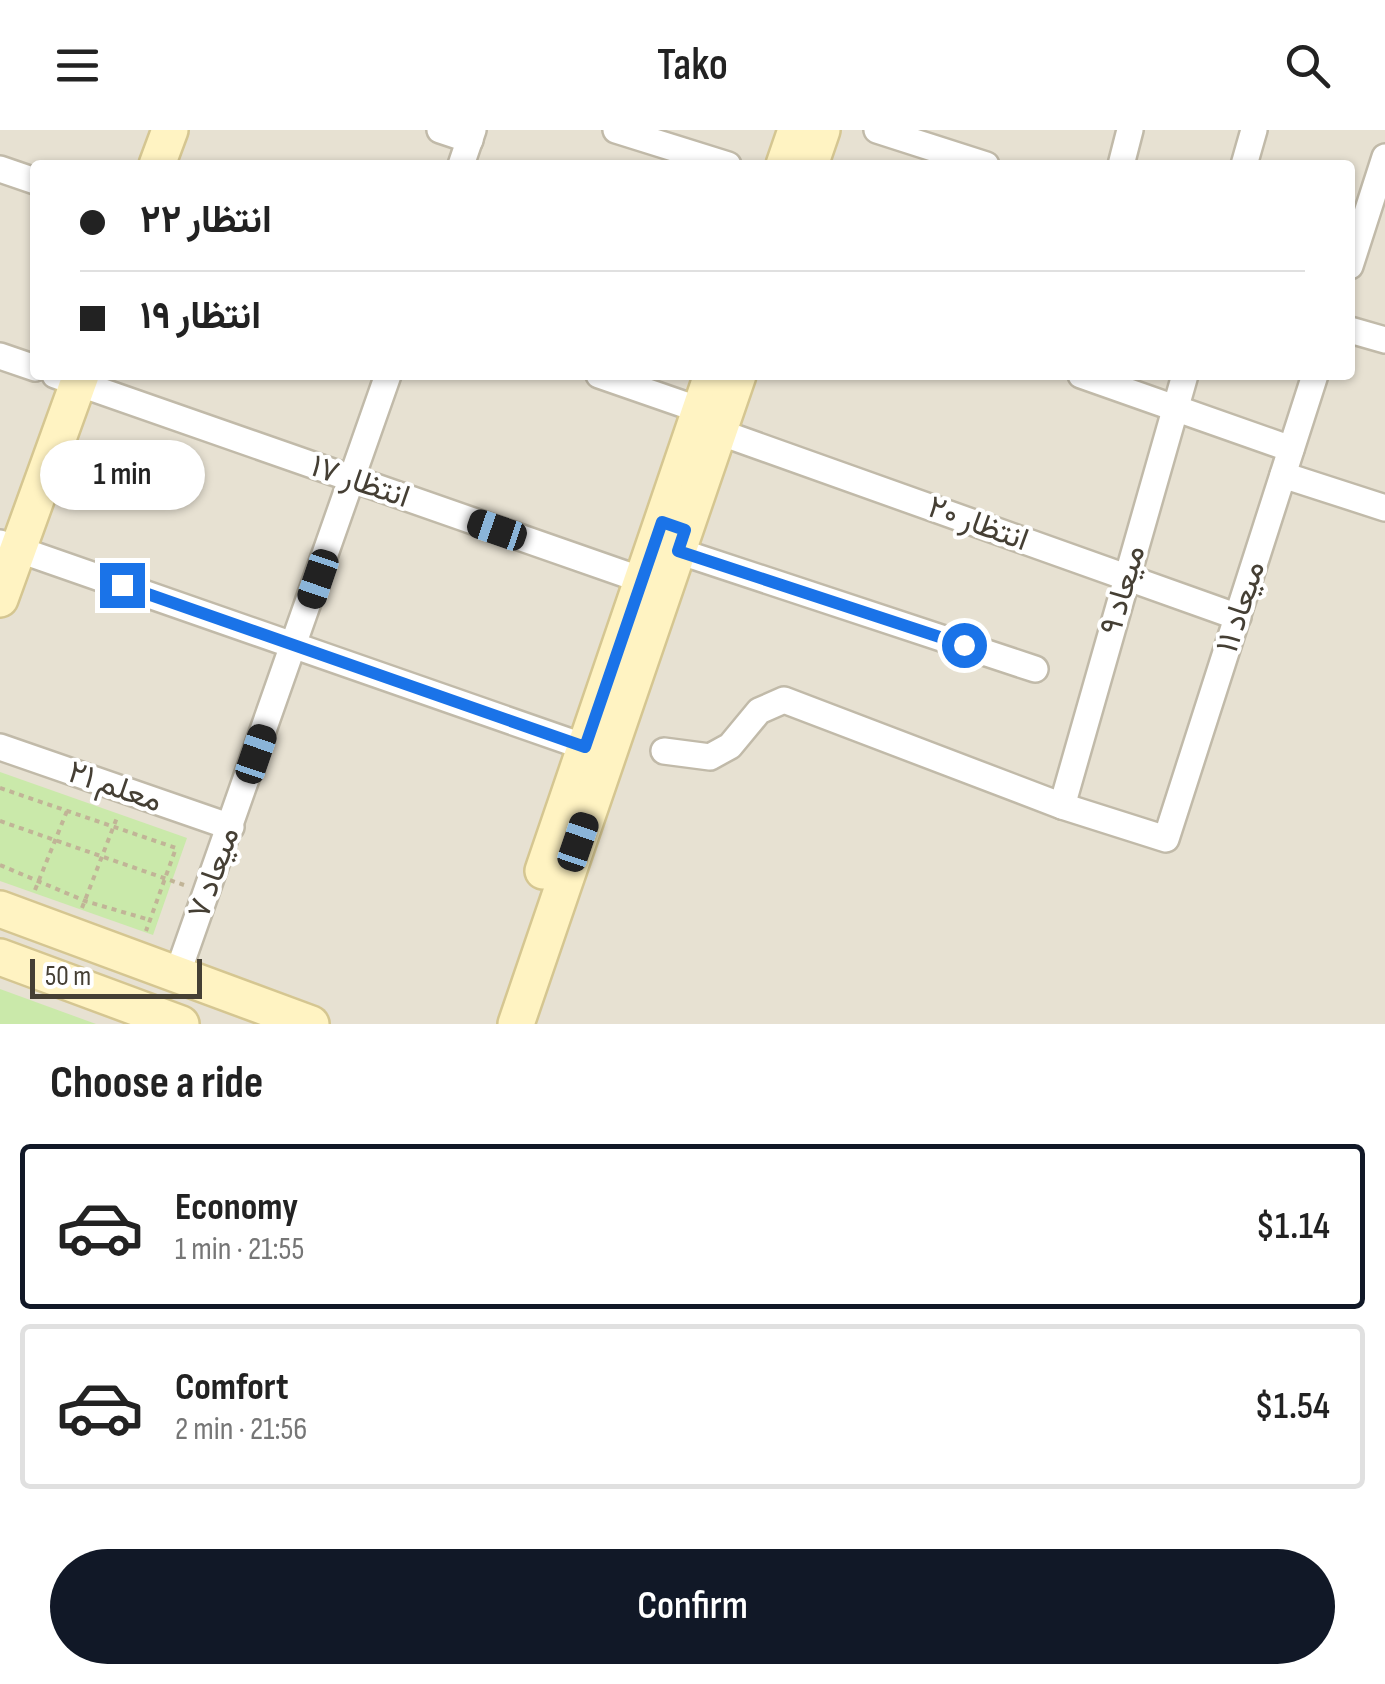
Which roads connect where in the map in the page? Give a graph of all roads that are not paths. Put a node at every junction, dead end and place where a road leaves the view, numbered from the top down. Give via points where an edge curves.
1 (170, 130) edge
2 (440, 130) edge
3 (616, 130) edge
4 (796, 130) edge
5 (822, 130) edge
6 (877, 130) edge
7 (1130, 130) edge
8 (1254, 130) edge
9 (468, 145) edge
10 (1385, 157) edge
11 (159, 160) edge
12 (712, 160) edge
13 (786, 160) edge
14 (812, 160) edge
15 (970, 160) edge
16 (1122, 160) edge
17 (1245, 160) edge
18 (0, 169) edge
19 (30, 179) edge
20 (1355, 250) edge
21 (1355, 331) edge
22 (1385, 340) edge
23 (0, 356) edge
24 (30, 366) edge
25 (70, 380) edge
26 (77, 380) edge
27 (386, 380) edge
28 (611, 380) edge
29 (712, 380) edge
30 (735, 380) edge
31 (1095, 380) edge
32 (1183, 380) edge
33 (1313, 380) edge
34 (1175, 408) junction
35 (709, 421) junction
36 (1291, 450) junction
37 (1283, 475) junction
38 (352, 479) junction
39 (1385, 508) edge
40 (675, 535) junction
41 (9, 546) edge
42 (1127, 578) junction
43 (642, 580) junction
44 (0, 599) edge
45 (1238, 617) junction
46 (294, 645) junction
47 (1035, 668) dead end
48 (0, 747) edge
49 (585, 747) junction
50 (664, 750) dead end
51 (1062, 806) junction
52 (231, 828) junction
53 (12, 914) edge
54 (0, 958) edge
55 (177, 974) junction
56 (181, 1024) edge
57 (311, 1024) edge
58 (490, 1024) edge
59 (516, 1024) edge

1 - 11 street
2 - 9 street
3 - 12 street
4 - 13 street
5 - 14 street
6 - 15 street
7 - 16 street
8 - 17 street
10 - 20 street
18 - 19 street
21 - 22 street
23 - 24 street
25 - 41 street
26 - 38 street, انتظار ۱۷
27 - 38 street, میعاد ۷
28 - 35 street, انتظار ۲۰
29 - 35 street
30 - 35 street
31 - 34 street
32 - 34 street, میعاد ۹
33 - 36 street, میعاد ۱۱
34 - 36 street
34 - 42 street, میعاد ۹
35 - 40 street
35 - 42 street, انتظار ۲۰
36 - 37 street, میعاد ۱۱
37 - 39 street
37 - 45 street, میعاد ۱۱
38 - 43 street, انتظار ۱۷
38 - 46 street, میعاد ۷
40 - 43 street
40 - 47 street
40 - 59 street
41 - 44 street
41 - 46 street
42 - 45 street, انتظار ۲۰
42 - 51 street, میعاد ۹
43 - 49 street
45 - 51 street, میعاد ۱۱ via 1166,840
46 - 49 street
46 - 52 street, میعاد ۷
48 - 52 street, معلم ۲۱
49 - 58 street
50 - 51 street via 710,757 730,746 760,711 784,700
52 - 55 street, میعاد ۷
53 - 55 street
54 - 56 street
55 - 57 street

